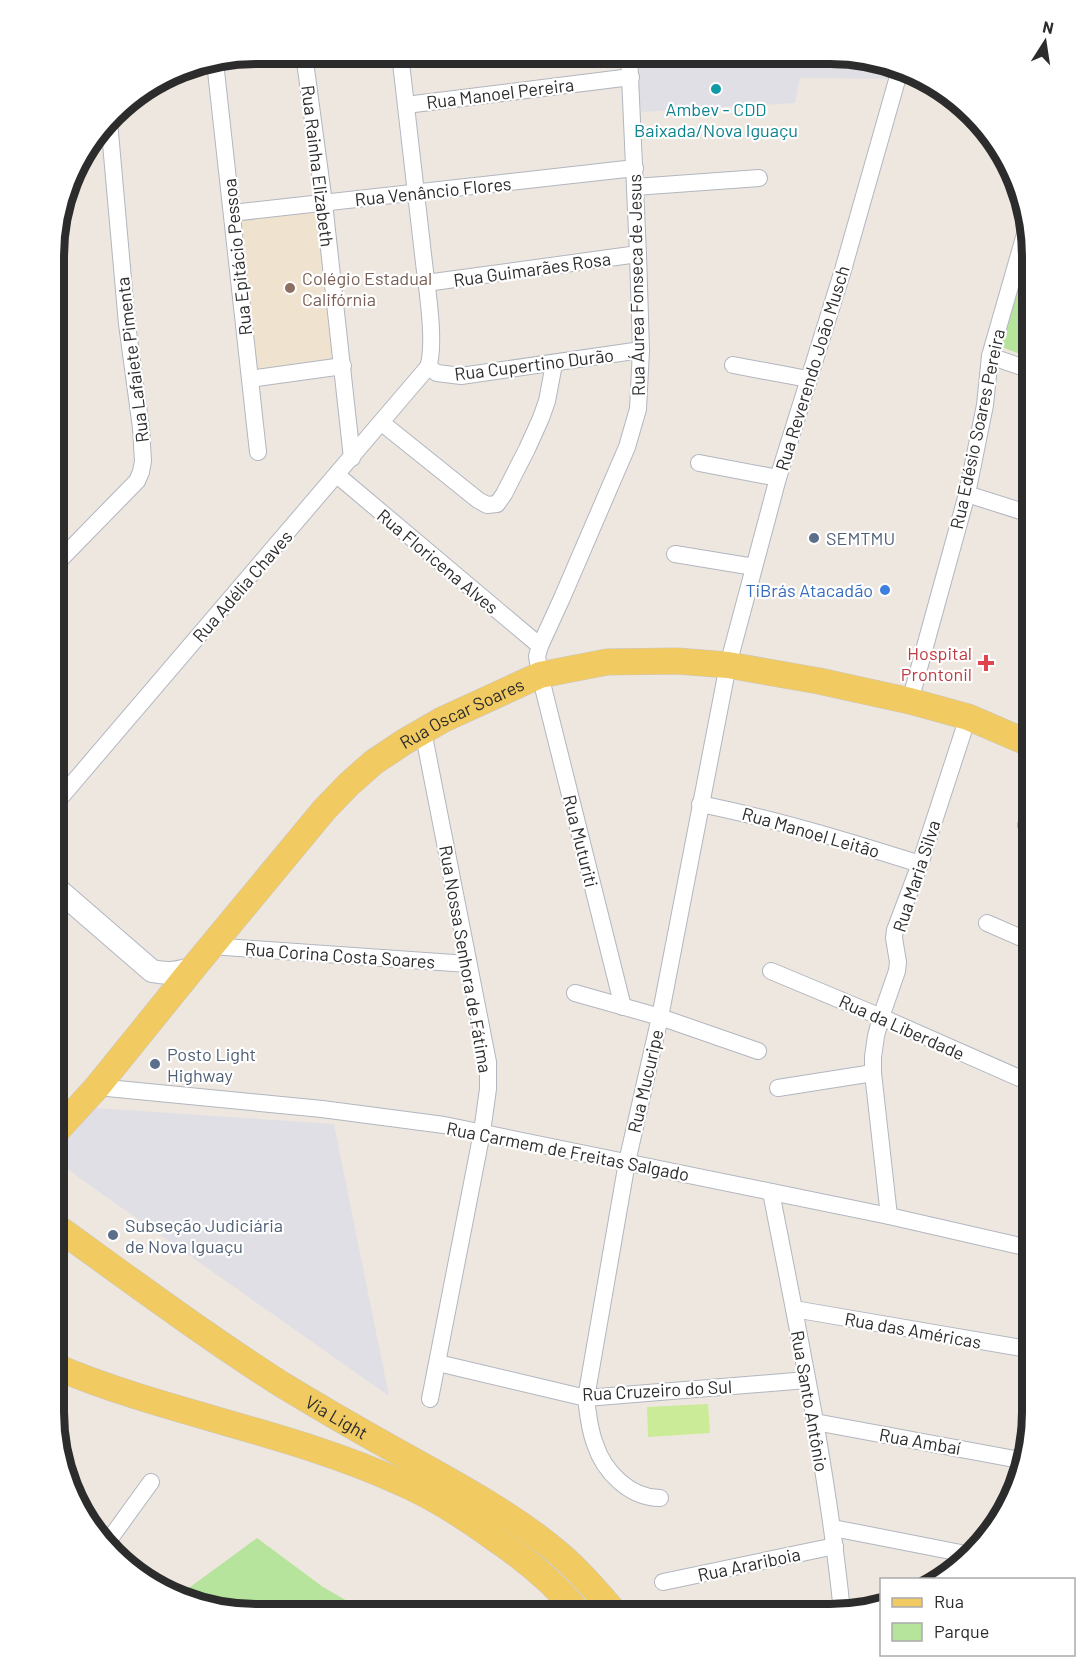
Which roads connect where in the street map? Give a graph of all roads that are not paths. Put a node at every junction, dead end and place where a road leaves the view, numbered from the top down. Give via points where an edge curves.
1 (305, 65) edge
2 (401, 65) edge
3 (629, 65) edge
4 (216, 69) edge
5 (630, 76) junction
6 (898, 77) edge
7 (406, 105) junction
8 (111, 132) edge
9 (635, 168) junction
10 (759, 178) dead end
11 (635, 187) junction
12 (416, 193) junction
13 (324, 203) junction
14 (232, 213) junction
15 (1022, 245) edge
16 (638, 254) junction
17 (426, 283) junction
18 (641, 350) junction
19 (990, 356) junction
20 (554, 364) junction
21 (733, 365) dead end
22 (343, 366) junction
23 (428, 367) junction
24 (1022, 367) edge
25 (250, 379) junction
26 (808, 379) junction
27 (382, 423) junction
28 (258, 452) dead end
29 (352, 458) junction
30 (699, 463) dead end
31 (337, 475) junction
32 (778, 478) junction
33 (967, 494) junction
34 (1022, 512) edge
35 (675, 554) dead end
36 (65, 555) edge
37 (754, 567) junction
38 (540, 646) junction
39 (728, 665) junction
40 (540, 675) junction
41 (910, 701) junction
42 (968, 717) junction
43 (423, 731) junction
44 (1022, 740) edge
45 (65, 792) edge
46 (700, 804) junction
47 (920, 864) junction
48 (65, 896) edge
49 (987, 923) dead end
50 (1022, 938) edge
51 (211, 946) junction
52 (468, 964) junction
53 (194, 967) junction
54 (152, 971) junction
55 (771, 971) dead end
56 (575, 993) dead end
57 (623, 1007) junction
58 (159, 1011) junction
59 (660, 1017) junction
60 (880, 1017) junction
61 (758, 1051) dead end
62 (873, 1073) junction
63 (1022, 1079) edge
64 (97, 1087) junction
65 (778, 1088) dead end
66 (65, 1121) edge
67 (482, 1132) junction
68 (627, 1162) junction
69 (771, 1192) junction
70 (890, 1216) junction
71 (65, 1233) edge
72 (1022, 1247) edge
73 (794, 1309) junction
74 (1022, 1348) edge
75 (438, 1363) junction
76 (65, 1370) edge
77 (807, 1380) junction
78 (586, 1398) junction
79 (430, 1399) dead end
80 (814, 1422) junction
81 (1016, 1459) edge
82 (151, 1482) dead end
83 (660, 1498) dead end
84 (833, 1528) junction
85 (111, 1537) edge
86 (835, 1546) junction
87 (960, 1553) edge
88 (663, 1582) dead end
89 (841, 1603) edge
90 (570, 1604) edge
91 (607, 1604) edge

1 - 13 street, Rua Rainha Elizabeth
2 - 7 street
3 - 5 street, Rua Áurea Fonseca de Jesus
4 - 14 street, Rua Epitácio Pessoa
5 - 7 street, Rua Manoel Pereira
5 - 9 street, Rua Áurea Fonseca de Jesus
6 - 26 street, Rua Reverendo João Musch
7 - 12 street
8 - 36 street, Rua Lafaiete Pimenta via 143,461 137,481
9 - 11 street, Rua Áurea Fonseca de Jesus
9 - 12 street, Rua Venâncio Flores
10 - 11 street
11 - 16 street, Rua Áurea Fonseca de Jesus
12 - 13 street, Rua Venâncio Flores
12 - 17 street
13 - 14 street, Rua Venâncio Flores
13 - 22 street, Rua Rainha Elizabeth
14 - 25 street, Rua Epitácio Pessoa
15 - 19 street, Rua Edésio Soares Pereira
16 - 17 street, Rua Guimarães Rosa
16 - 18 street, Rua Áurea Fonseca de Jesus
17 - 23 street via 431,346
18 - 20 street, Rua Cupertino Durão
18 - 38 street, Rua Áurea Fonseca de Jesus via 638,409 627,447
19 - 24 street
19 - 33 street, Rua Edésio Soares Pereira via 985,405
20 - 23 street, Rua Cupertino Durão via 460,376 437,373
20 - 27 street via 541,418 496,504 478,500
21 - 26 street
22 - 25 street
22 - 29 street, Rua Rainha Elizabeth
23 - 27 street, Rua Adélia Chaves
25 - 28 street, Rua Epitácio Pessoa
26 - 32 street, Rua Reverendo João Musch
27 - 29 street, Rua Adélia Chaves
29 - 31 street, Rua Adélia Chaves
30 - 32 street
31 - 38 street, Rua Floricena Alves
31 - 45 street, Rua Adélia Chaves
32 - 37 street, Rua Reverendo João Musch
33 - 34 street
33 - 41 street, Rua Edésio Soares Pereira
35 - 37 street
37 - 39 street, Rua Reverendo João Musch
38 - 40 street, Rua Áurea Fonseca de Jesus
39 - 40 main road, Rua Oscar Soares via 607,662
39 - 41 main road, Rua Oscar Soares
39 - 46 street, Rua Mucuripe
40 - 43 main road, Rua Oscar Soares
40 - 57 street, Rua Muturiti
41 - 42 main road, Rua Oscar Soares
42 - 44 main road, Rua Oscar Soares
42 - 47 street, Rua Maria Silva
43 - 51 main road, Rua Oscar Soares via 374,762 348,785
43 - 52 street, Rua Nossa Senhora de Fátima
46 - 47 street, Rua Manoel Leitão via 808,829
46 - 59 street, Rua Mucuripe
47 - 60 street, Rua Maria Silva via 895,930 897,971
48 - 54 main road
49 - 50 street
51 - 52 street, Rua Corina Costa Soares
51 - 53 main road, Rua Oscar Soares
52 - 67 street, Rua Nossa Senhora de Fátima via 488,1062
53 - 54 main road via 175,973
53 - 58 main road, Rua Oscar Soares
54 - 58 main road
55 - 60 street, Rua da Liberdade
56 - 57 street
57 - 59 street
58 - 64 main road, Rua Oscar Soares
59 - 61 street
59 - 68 street, Rua Mucuripe
60 - 62 street, Rua Maria Silva
60 - 63 street, Rua da Liberdade
62 - 65 street
62 - 70 street, Rua Maria Silva
64 - 66 main road, Rua Oscar Soares
64 - 67 street, Rua Carmem de Freitas Salgado via 364,1113
67 - 68 street, Rua Carmem de Freitas Salgado
67 - 75 street, Rua Nossa Senhora de Fátima
68 - 69 street, Rua Carmem de Freitas Salgado
68 - 78 street, Rua Mucuripe
69 - 70 street, Rua Carmem de Freitas Salgado
69 - 73 street, Rua Santo Antônio
70 - 72 street, Rua Carmem de Freitas Salgado
71 - 91 main road, Via Light via 281,1384 525,1527 554,1549
73 - 74 street, Rua das Américas
73 - 77 street, Rua Santo Antônio
75 - 78 street, Rua Cruzeiro do Sul
75 - 79 street, Rua Nossa Senhora de Fátima
76 - 90 main road, Via Light via 317,1450 403,1483 459,1514 516,1553
77 - 78 street, Rua Cruzeiro do Sul
77 - 80 street, Rua Santo Antônio
78 - 83 street, Rua Mucuripe via 592,1435 605,1464 634,1492
80 - 81 street, Rua Ambaí
80 - 84 street, Rua Santo Antônio
82 - 85 street
84 - 86 street, Rua Santo Antônio
84 - 87 street
86 - 88 street, Rua Arariboia
86 - 89 street, Rua Santo Antônio

